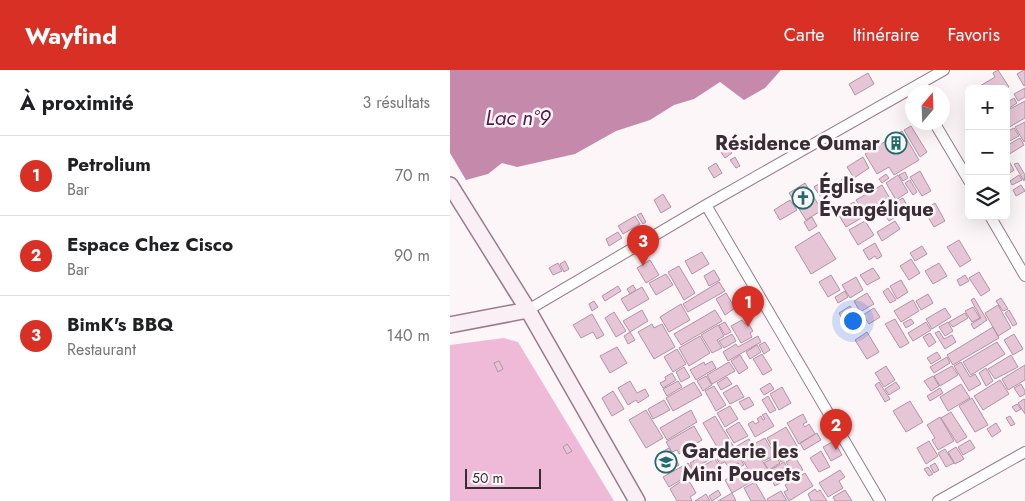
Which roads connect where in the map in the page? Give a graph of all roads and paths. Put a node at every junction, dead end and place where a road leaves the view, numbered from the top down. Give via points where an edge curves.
1 (944, 70) edge
2 (922, 85) edge
3 (905, 96) edge
4 (939, 130) edge
5 (965, 175) edge
6 (450, 185) edge
7 (706, 205) junction
8 (992, 220) edge
9 (1025, 276) edge
10 (528, 310) junction
11 (450, 325) edge
12 (1025, 452) edge
13 (637, 501) edge
14 (880, 501) edge
15 (938, 501) edge

1 - 2 street
3 - 7 street
4 - 5 street
6 - 10 street
7 - 10 street
7 - 14 street
8 - 9 street
10 - 11 street
10 - 13 street
12 - 15 street

